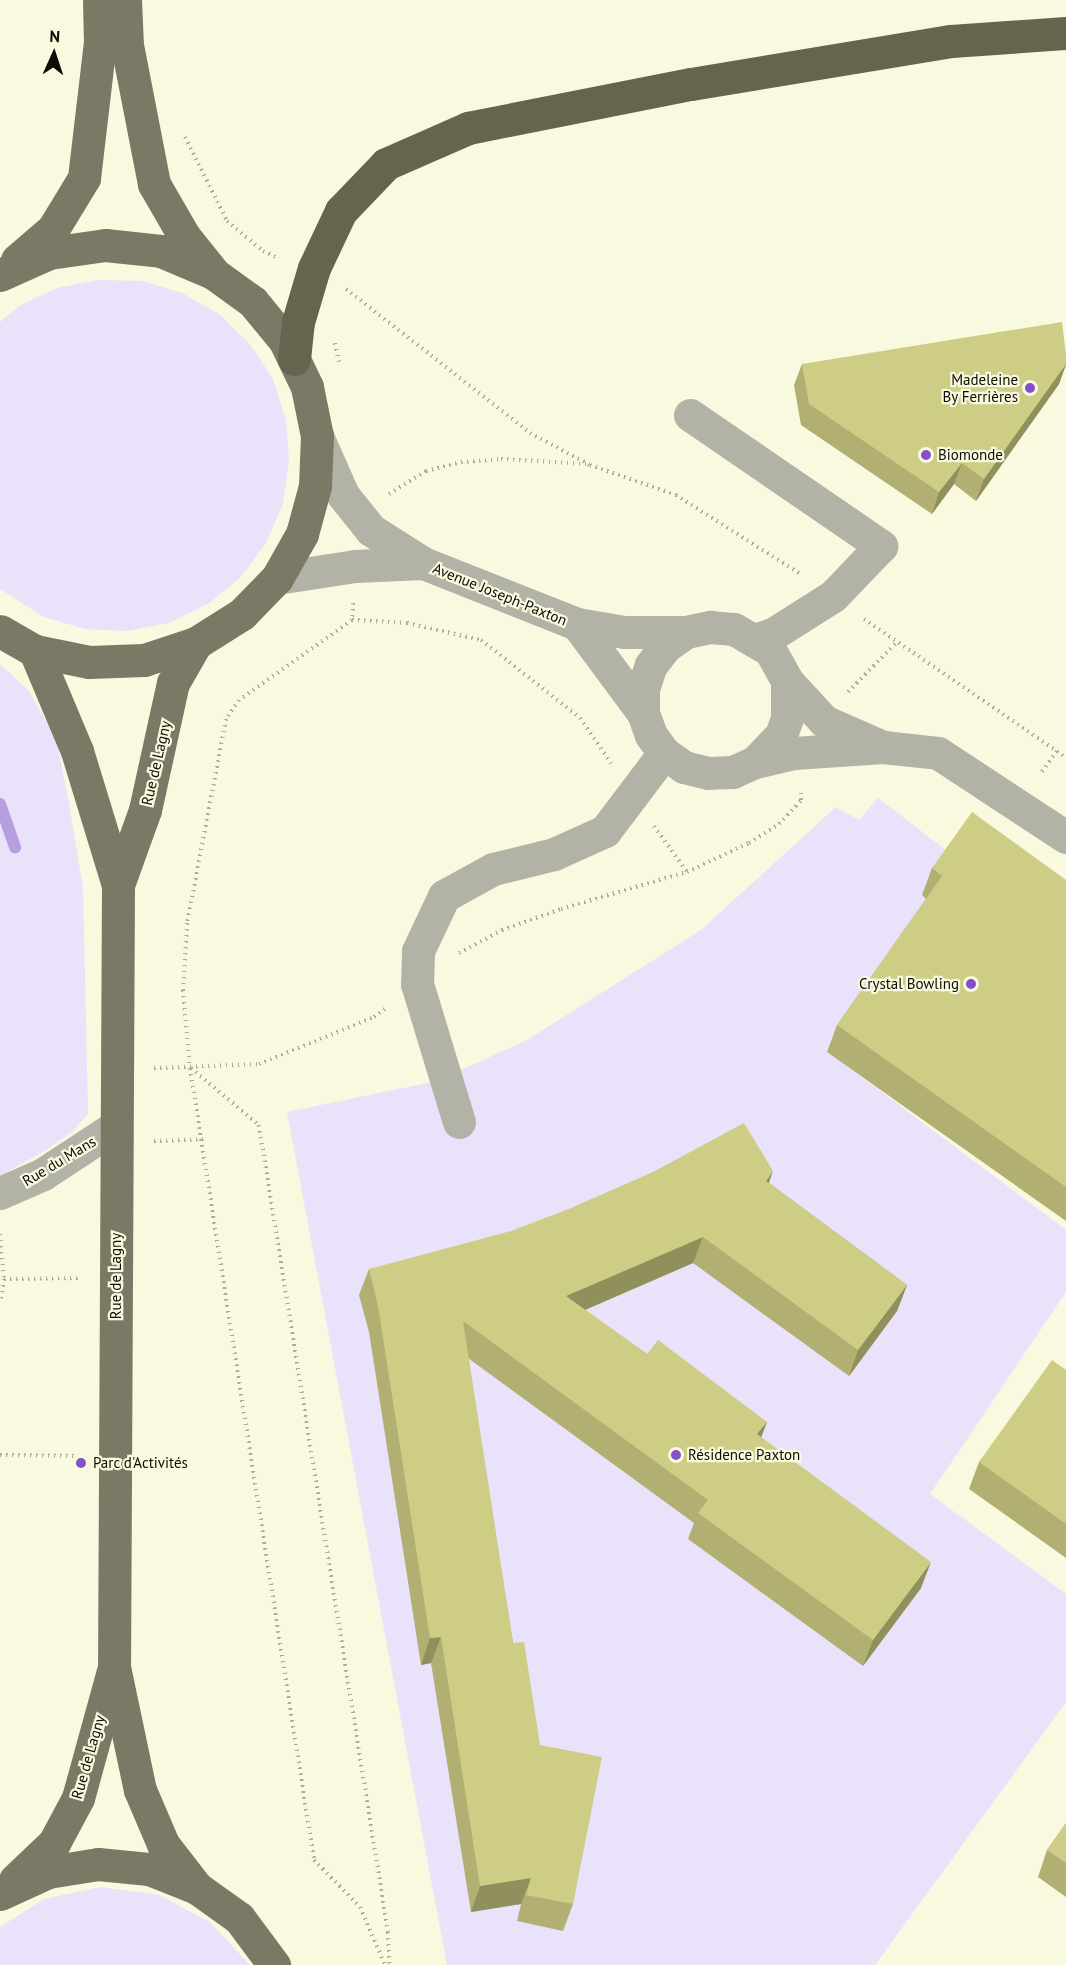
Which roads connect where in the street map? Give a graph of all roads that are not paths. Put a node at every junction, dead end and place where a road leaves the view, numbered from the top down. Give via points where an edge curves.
1 (99, 0) edge
2 (125, 0) edge
3 (1066, 33) edge
4 (213, 273) junction
5 (0, 275) edge
6 (294, 359) junction
7 (690, 415) dead end
8 (317, 435) junction
9 (423, 563) junction
10 (277, 578) junction
11 (577, 624) junction
12 (0, 631) edge
13 (686, 632) junction
14 (757, 639) junction
15 (196, 644) junction
16 (35, 651) junction
17 (788, 681) junction
18 (643, 713) junction
19 (883, 747) junction
20 (664, 753) junction
21 (755, 762) junction
22 (1066, 837) edge
23 (118, 885) junction
24 (459, 1122) dead end
25 (116, 1126) junction
26 (0, 1193) edge
27 (114, 1666) junction
28 (197, 1888) junction
29 (0, 1894) edge
30 (274, 1965) edge

1 - 5 main road via 100,42 84,178 52,229
2 - 4 main road via 126,45 154,184 183,236
3 - 6 highway via 928,45 691,84 468,128 387,164 340,211 324,274 298,322
4 - 5 main road via 160,251 105,245 49,254
4 - 6 main road via 253,302 285,341
6 - 8 main road via 307,387
7 - 14 street via 881,546 833,596 773,634
8 - 9 street, Avenue Joseph-Paxton via 343,495 371,530
8 - 10 main road via 315,486 302,534
9 - 10 street, Avenue Joseph-Paxton
9 - 11 street, Avenue Joseph-Paxton
10 - 15 main road via 242,614
11 - 13 street, Avenue Joseph-Paxton via 624,632
11 - 18 street, Avenue Joseph-Paxton
12 - 16 main road
13 - 14 street via 710,627 734,629
13 - 18 street via 666,646 651,665 643,689
14 - 17 street via 770,650
15 - 16 main road via 144,660 89,662
15 - 23 main road, Rue de Lagny via 173,683 145,810
16 - 23 main road, Rue de Lagny via 77,751
17 - 19 street via 824,721
17 - 21 street via 787,718 781,735
18 - 20 street via 651,735
19 - 21 street via 794,753
19 - 22 street via 938,753
20 - 21 street via 684,766 708,773 733,772
20 - 24 street via 605,831 554,854 493,869 444,896 418,951 417,984
23 - 25 main road, Rue de Lagny
25 - 26 street, Rue du Mans via 43,1174
25 - 27 main road, Rue de Lagny
27 - 28 main road, Rue de Lagny via 140,1790 163,1844
27 - 29 main road, Rue de Lagny via 78,1798 54,1843
28 - 29 main road via 149,1869 98,1864 48,1872
28 - 30 main road via 239,1918

